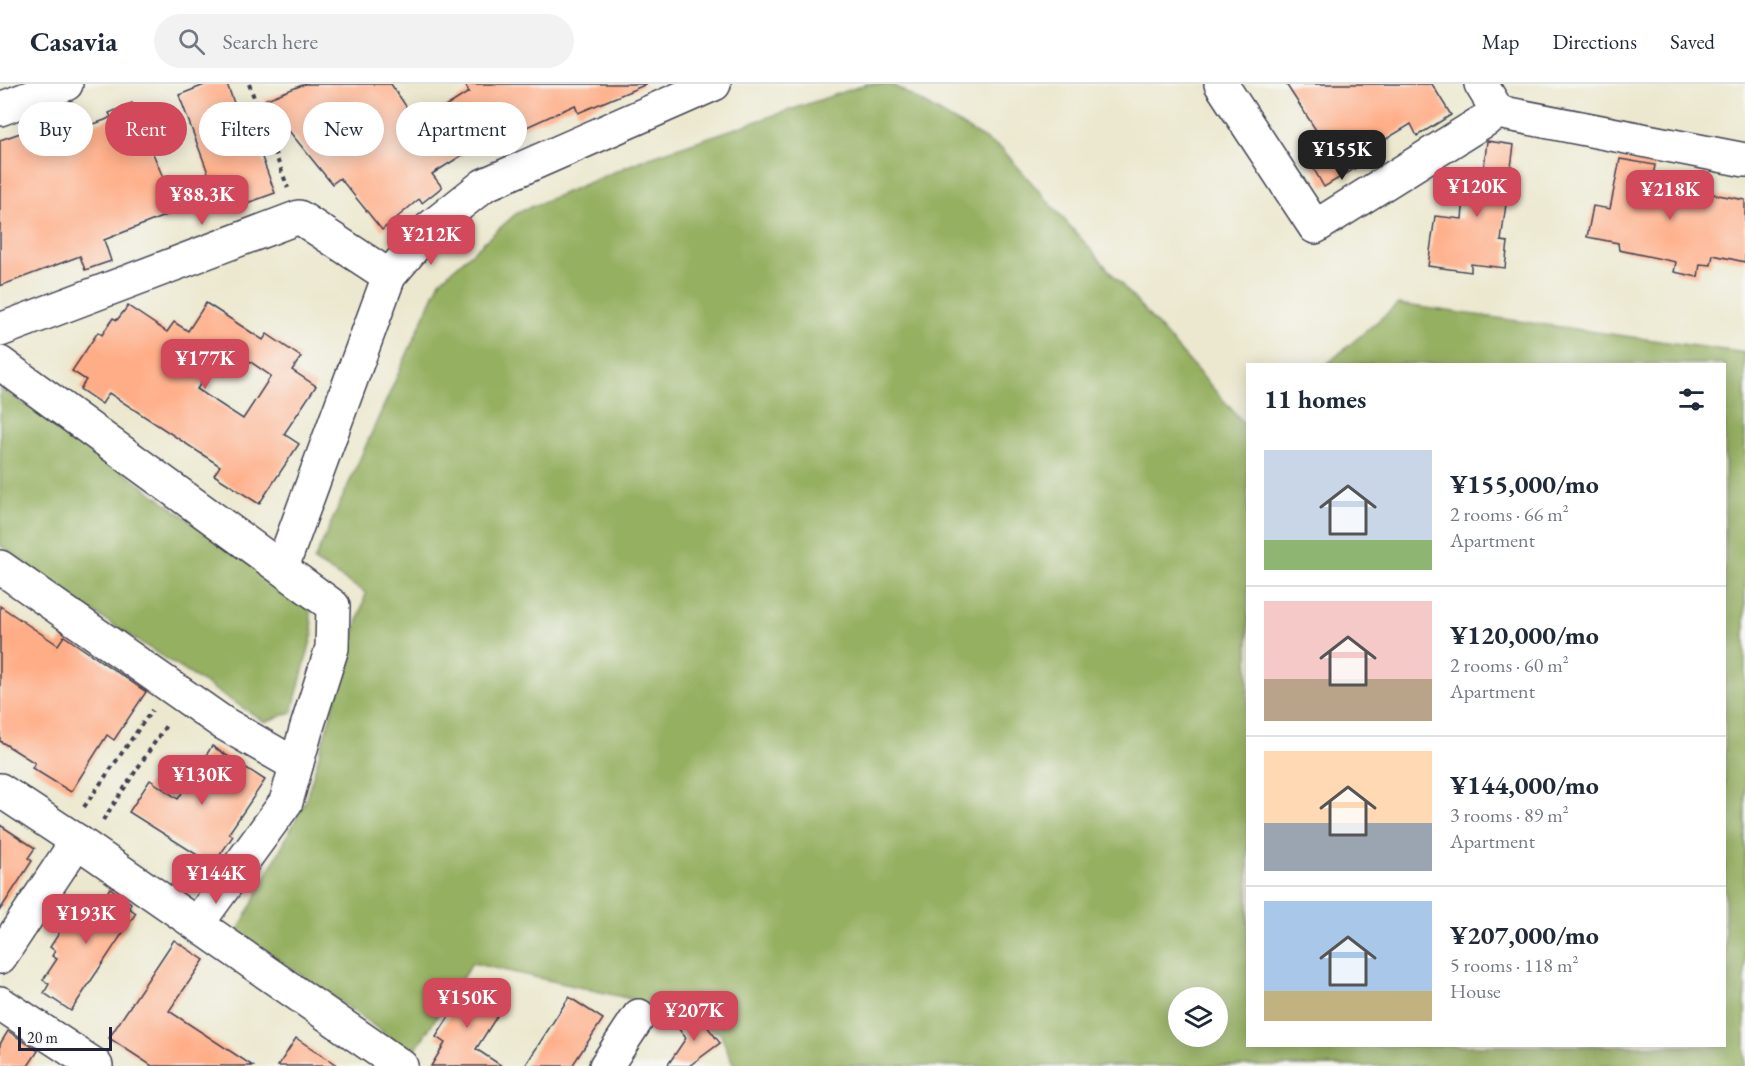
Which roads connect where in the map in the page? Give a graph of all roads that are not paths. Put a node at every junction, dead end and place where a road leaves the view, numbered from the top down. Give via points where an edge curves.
1 (66, 84) edge
2 (714, 84) edge
3 (1221, 84) edge
4 (1481, 84) edge
5 (655, 96) edge
6 (0, 109) edge
7 (1498, 112) junction
8 (1745, 160) edge
9 (389, 276) junction
10 (0, 330) edge
11 (0, 363) edge
12 (0, 567) edge
13 (282, 567) junction
14 (296, 765) junction
15 (0, 790) edge
16 (76, 840) junction
17 (197, 924) junction
18 (0, 957) edge
19 (0, 1003) edge
20 (639, 1016) dead end
21 (386, 1062) edge
22 (96, 1066) edge
23 (606, 1066) edge

1 - 6 street
2 - 5 street
3 - 7 street via 1315,227
4 - 7 street
5 - 9 street via 484,185 430,228
7 - 8 street
9 - 10 street via 299,217
9 - 13 street
11 - 13 street
12 - 14 street via 224,723
13 - 14 street via 333,606 332,648
14 - 17 street via 286,802
15 - 16 street
16 - 17 street
16 - 18 street
17 - 21 street
19 - 22 street
20 - 23 street

